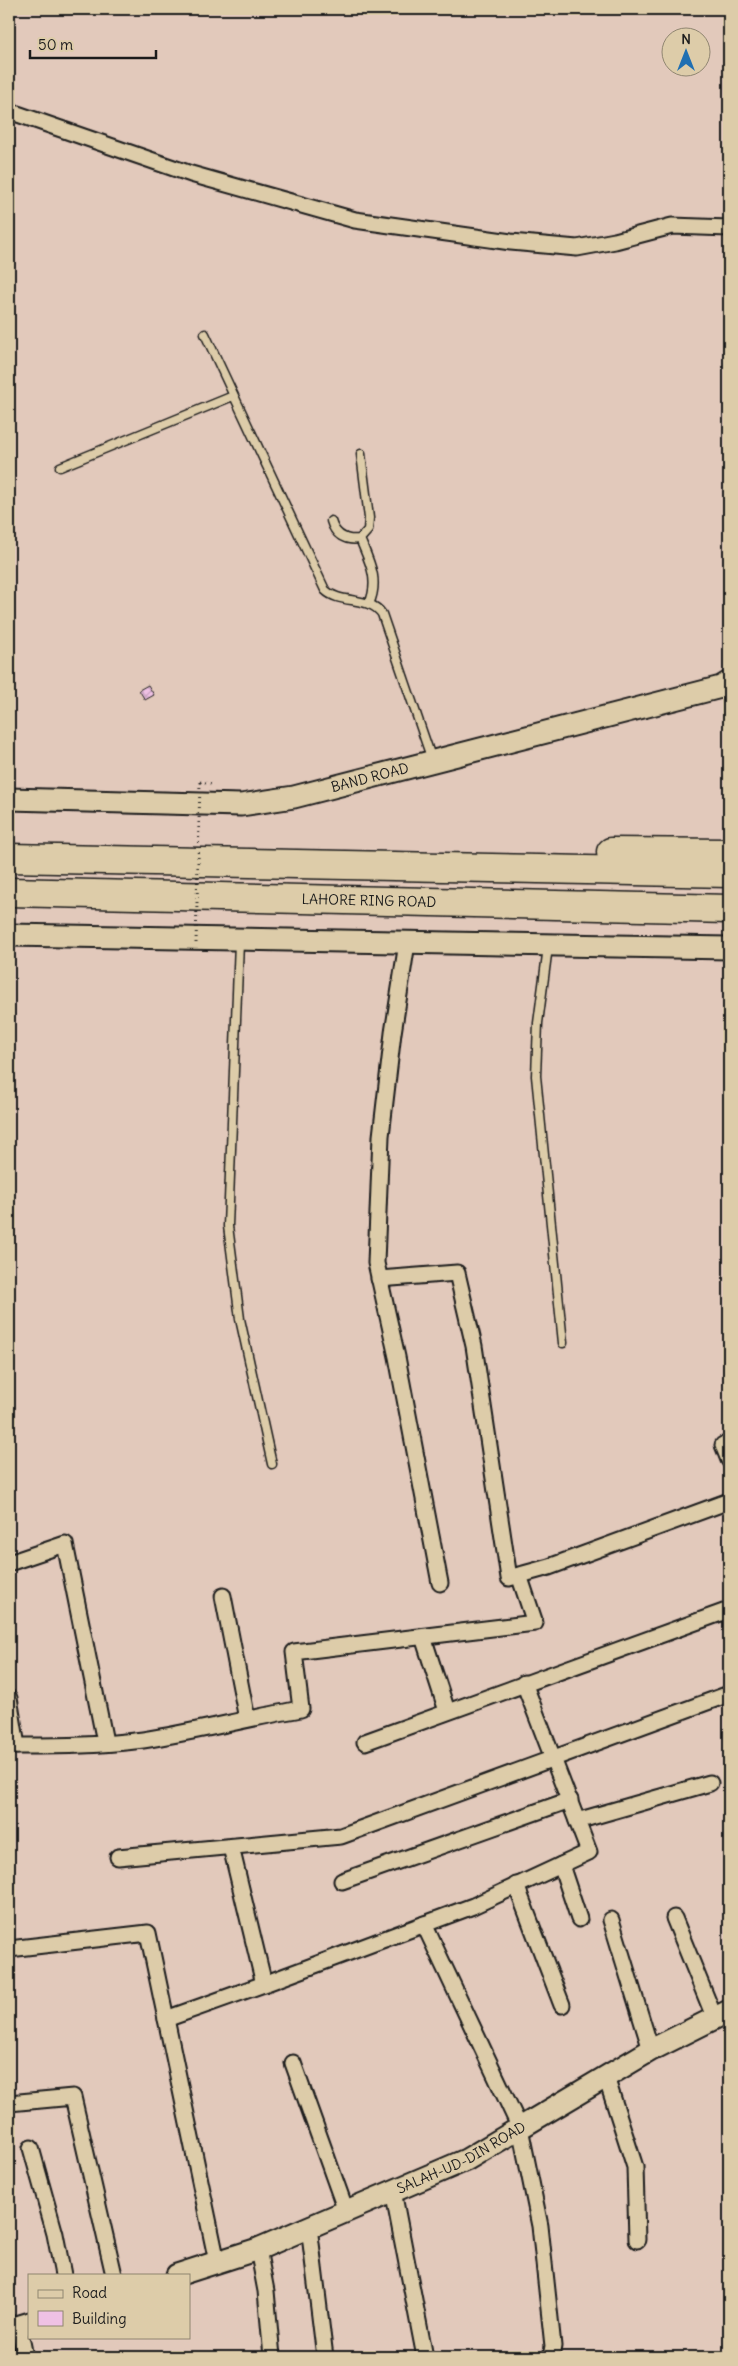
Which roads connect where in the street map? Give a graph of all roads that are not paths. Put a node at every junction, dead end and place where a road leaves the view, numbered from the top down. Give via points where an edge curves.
1 (9, 111) edge
2 (729, 228) edge
3 (205, 334) dead end
4 (233, 396) junction
5 (361, 454) dead end
6 (60, 467) dead end
7 (331, 521) dead end
8 (360, 538) junction
9 (369, 604) junction
10 (726, 686) edge
11 (432, 762) junction
12 (9, 799) edge
13 (729, 853) edge
14 (9, 858) edge
15 (310, 864) junction
16 (729, 873) edge
17 (9, 892) edge
18 (729, 909) edge
19 (9, 935) edge
20 (239, 940) junction
21 (407, 943) junction
22 (548, 945) junction
23 (729, 948) edge
24 (379, 1279) junction
25 (563, 1343) dead end
26 (723, 1445) dead end
27 (729, 1460) edge
28 (272, 1464) dead end
29 (729, 1501) edge
30 (9, 1563) edge
31 (519, 1575) junction
32 (440, 1583) dead end
33 (223, 1596) dead end
34 (729, 1610) edge
35 (423, 1637) junction
36 (524, 1683) junction
37 (729, 1694) edge
38 (9, 1698) edge
39 (447, 1711) junction
40 (247, 1718) junction
41 (105, 1742) junction
42 (365, 1742) dead end
43 (13, 1746) edge
44 (554, 1759) junction
45 (710, 1783) dead end
46 (570, 1800) junction
47 (578, 1821) junction
48 (231, 1847) junction
49 (118, 1857) dead end
50 (561, 1865) junction
51 (342, 1881) dead end
52 (516, 1885) junction
53 (674, 1918) dead end
54 (579, 1919) dead end
55 (611, 1920) dead end
56 (424, 1924) junction
57 (9, 1949) edge
58 (264, 1984) junction
59 (562, 2005) dead end
60 (722, 2015) edge
61 (166, 2018) junction
62 (651, 2050) junction
63 (293, 2063) dead end
64 (606, 2077) junction
65 (9, 2102) edge
66 (520, 2128) junction
67 (31, 2148) dead end
68 (393, 2191) junction
69 (346, 2211) junction
70 (309, 2227) junction
71 (637, 2240) dead end
72 (258, 2249) junction
73 (217, 2262) junction
74 (63, 2274) edge
75 (114, 2274) edge
76 (180, 2274) edge
77 (19, 2326) edge
78 (24, 2357) edge
79 (272, 2357) edge
80 (325, 2357) edge
81 (425, 2357) edge
82 (552, 2357) edge

1 - 2 street via 191,174 355,220 577,248 672,226
3 - 4 lane
4 - 6 lane
4 - 9 lane via 325,590 335,596
5 - 8 lane via 369,518 368,530
7 - 8 lane via 340,536
8 - 9 lane via 374,574 374,593
9 - 11 lane via 382,614
10 - 11 main road, BAND ROAD
11 - 12 main road, BAND ROAD via 294,797 241,805
13 - 15 highway via 429,851
14 - 15 highway
15 - 16 highway
17 - 18 highway, LAHORE RING ROAD
19 - 20 main road
20 - 21 main road
20 - 28 lane via 228,1226 240,1319
21 - 22 main road
21 - 24 street via 381,1136 376,1228
22 - 23 main road
22 - 25 lane via 538,1023 536,1076
24 - 31 street via 458,1273 474,1346 509,1578
24 - 32 street via 398,1357
26 - 27 street
29 - 31 street
30 - 41 street via 65,1544
31 - 35 street via 535,1623
33 - 40 street
34 - 36 street
35 - 39 street
35 - 40 street via 294,1652 301,1709
36 - 39 street
36 - 44 street
37 - 44 street
38 - 43 street
39 - 42 street
40 - 41 street via 209,1729
41 - 43 street
44 - 46 street
44 - 48 street via 341,1836
45 - 47 street
46 - 47 street
46 - 51 street
47 - 50 street via 590,1852
48 - 49 street
48 - 58 street
50 - 52 street
50 - 54 street
52 - 56 street via 473,1906
52 - 59 street
53 - 60 street
55 - 62 street
56 - 58 street
56 - 66 street
57 - 61 street via 148,1933
58 - 61 street
60 - 62 main road, SALAH-UD-DIN ROAD
61 - 73 street
62 - 64 main road, SALAH-UD-DIN ROAD
63 - 69 street
64 - 66 main road, SALAH-UD-DIN ROAD
64 - 71 street via 635,2167
65 - 75 street via 73,2097
66 - 68 main road, SALAH-UD-DIN ROAD via 466,2160
66 - 82 street via 540,2226
67 - 74 street
68 - 69 main road, SALAH-UD-DIN ROAD
68 - 81 street
69 - 70 main road, SALAH-UD-DIN ROAD
70 - 72 main road, SALAH-UD-DIN ROAD
70 - 80 street
72 - 73 main road, SALAH-UD-DIN ROAD
72 - 79 street via 266,2290
73 - 76 main road, SALAH-UD-DIN ROAD
77 - 78 street

